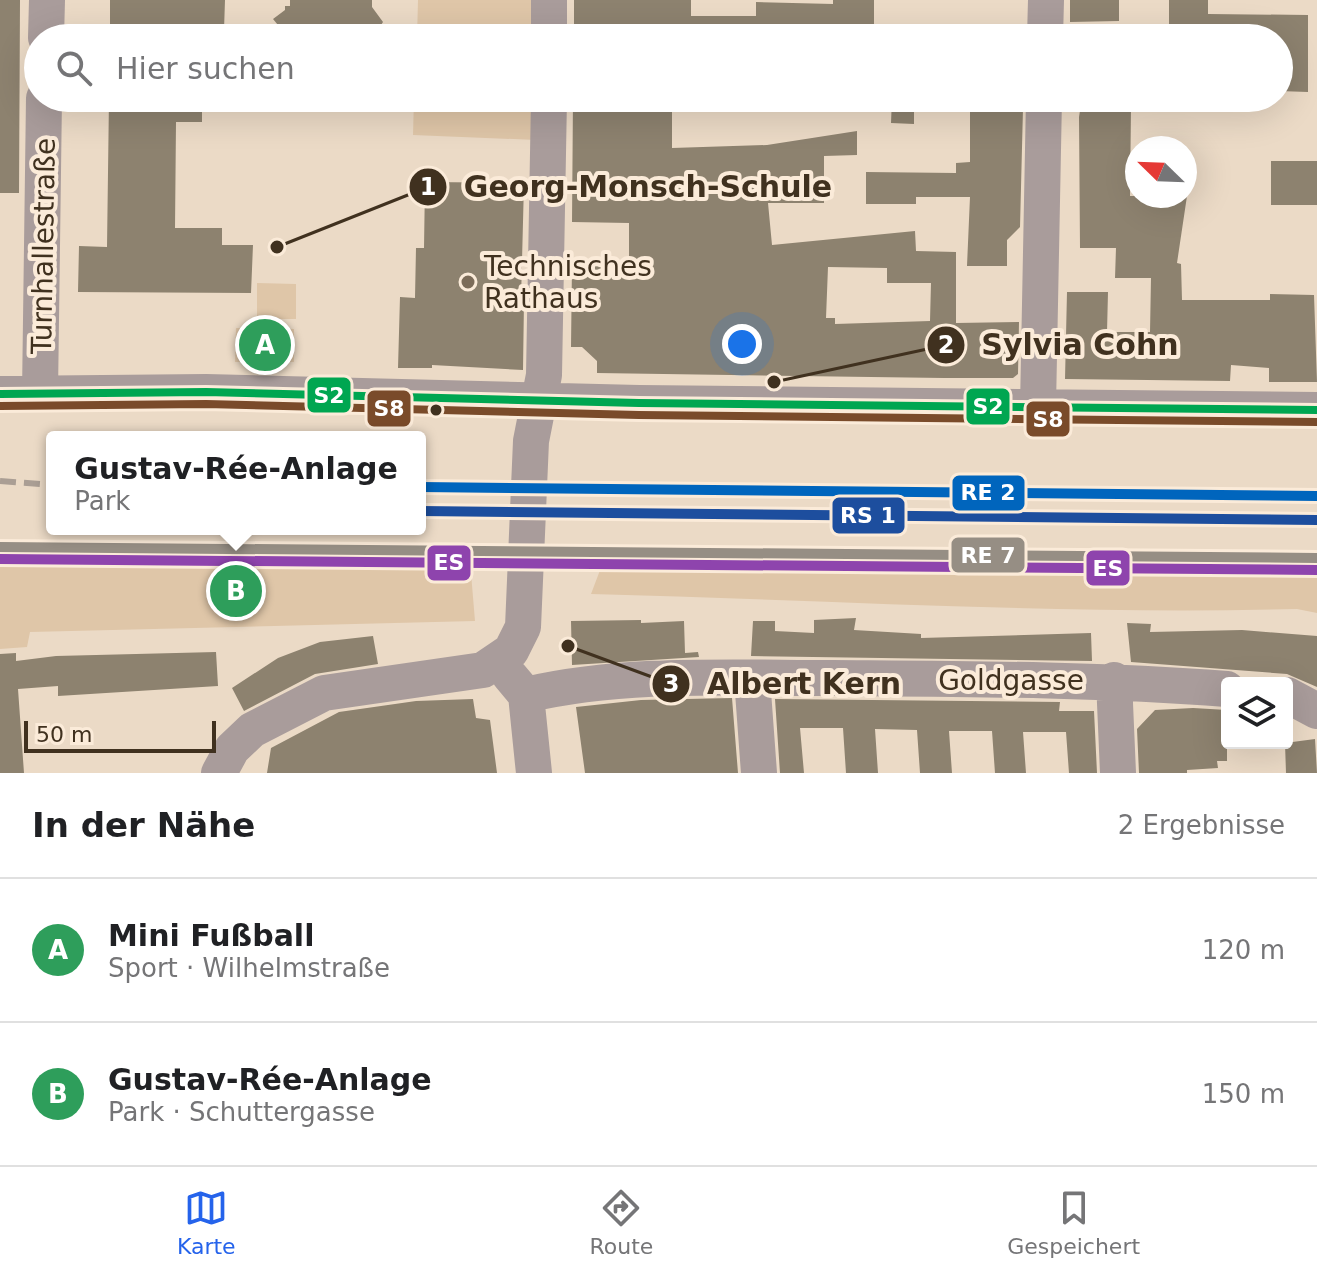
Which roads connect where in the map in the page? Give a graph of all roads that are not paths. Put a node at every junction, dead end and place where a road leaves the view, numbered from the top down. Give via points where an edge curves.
1 (47, 0) edge
2 (549, 0) edge
3 (1046, 0) edge
4 (46, 24) edge
5 (549, 24) edge
6 (1045, 24) edge
7 (44, 112) edge
8 (549, 112) edge
9 (1044, 112) edge
10 (0, 394) edge
11 (40, 394) junction
12 (1038, 407) junction
13 (1317, 410) edge
14 (534, 422) junction
15 (500, 662) junction
16 (752, 678) junction
17 (1114, 680) junction
18 (1221, 689) edge
19 (526, 695) junction
20 (1293, 698) edge
21 (1317, 711) edge
22 (219, 773) edge
23 (534, 773) edge
24 (759, 773) edge
25 (1118, 773) edge

1 - 4 street
2 - 5 street
3 - 6 street
7 - 11 street, Turnhallestraße
8 - 14 street via 544,375
9 - 12 street
10 - 11 street
11 - 14 street via 206,392
12 - 13 street
12 - 14 street
14 - 15 street via 523,627
15 - 19 street
15 - 22 street via 483,670 324,693 252,730 232,749
16 - 17 street, Goldgasse
16 - 19 street, Goldgasse via 575,684
16 - 24 street
17 - 18 street, Goldgasse
17 - 25 street, Goldgasse
19 - 23 street
20 - 21 street

